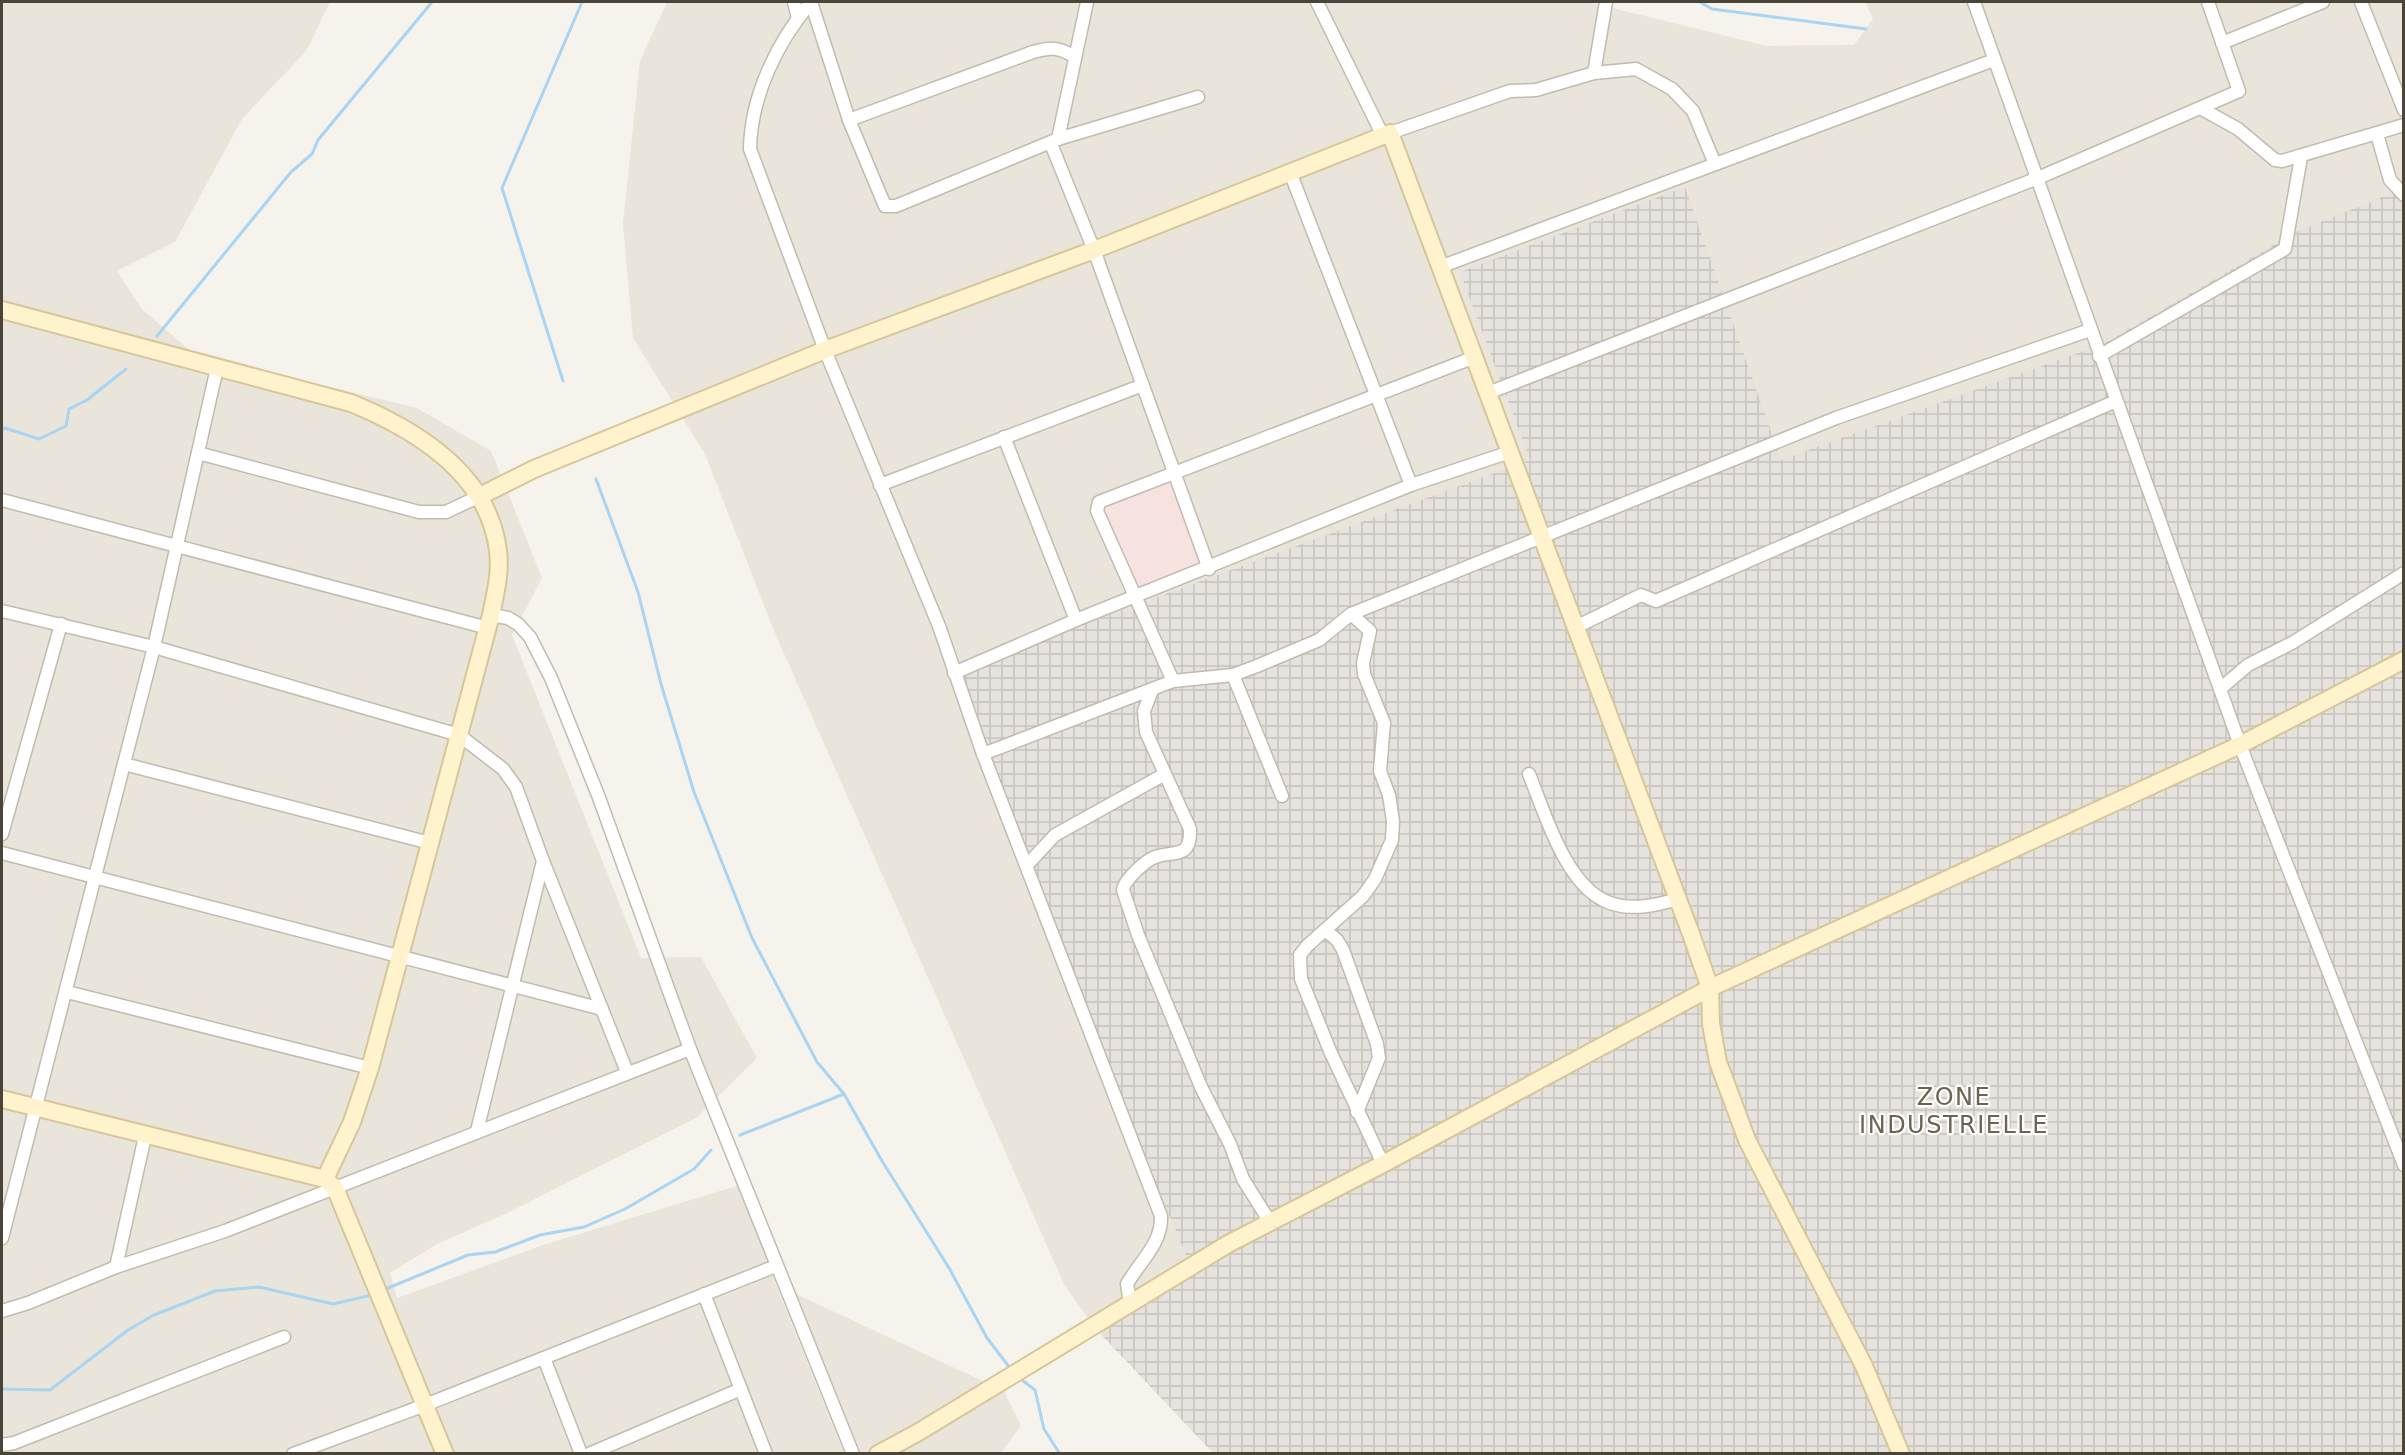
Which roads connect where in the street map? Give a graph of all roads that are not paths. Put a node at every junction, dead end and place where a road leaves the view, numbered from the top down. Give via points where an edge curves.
1 (794, 2) edge
2 (811, 2) edge
3 (1087, 2) edge
4 (1317, 2) edge
5 (1606, 2) edge
6 (1974, 2) edge
7 (2208, 2) edge
8 (2323, 2) edge
9 (2361, 2) edge
10 (798, 18) junction
11 (2222, 43) junction
12 (1075, 57) junction
13 (1994, 60) junction
14 (1594, 73) junction
15 (1198, 97) dead end
16 (2202, 109) junction
17 (2403, 110) edge
18 (849, 120) junction
19 (2403, 125) edge
20 (2377, 134) junction
21 (1386, 135) junction
22 (1054, 142) junction
23 (2301, 157) junction
24 (1715, 164) junction
25 (1290, 172) junction
26 (2038, 178) junction
27 (2403, 195) edge
28 (1094, 250) junction
29 (1440, 267) junction
30 (2, 310) edge
31 (2090, 330) junction
32 (825, 350) junction
33 (2099, 356) junction
34 (1474, 357) junction
35 (217, 368) junction
36 (1143, 386) junction
37 (1488, 393) junction
38 (1376, 395) junction
39 (2116, 401) junction
40 (1004, 437) junction
41 (1510, 452) junction
42 (198, 453) junction
43 (1175, 474) junction
44 (880, 485) junction
45 (1411, 485) junction
46 (480, 496) junction
47 (2, 500) edge
48 (1543, 538) junction
49 (178, 544) junction
50 (1209, 568) junction
51 (2403, 573) edge
52 (1134, 597) junction
53 (2, 611) edge
54 (1351, 614) junction
55 (1076, 620) junction
56 (490, 621) junction
57 (61, 624) junction
58 (1576, 627) junction
59 (154, 647) junction
60 (2403, 660) edge
61 (954, 673) junction
62 (1233, 675) junction
63 (1173, 681) junction
64 (2220, 689) junction
65 (1152, 690) junction
66 (459, 735) junction
67 (2240, 746) junction
68 (983, 754) junction
69 (124, 764) junction
70 (1165, 774) junction
71 (1530, 774) dead end
72 (1282, 796) dead end
73 (2, 834) edge
74 (430, 843) junction
75 (2, 853) edge
76 (543, 861) junction
77 (1027, 865) junction
78 (96, 877) junction
79 (1678, 899) junction
80 (1325, 930) junction
81 (400, 956) junction
82 (511, 985) junction
83 (1710, 988) junction
84 (67, 992) junction
85 (602, 1009) junction
86 (690, 1048) junction
87 (370, 1068) junction
88 (627, 1072) junction
89 (2, 1099) edge
90 (36, 1108) junction
91 (1357, 1112) junction
92 (477, 1131) junction
93 (145, 1136) junction
94 (1383, 1164) junction
95 (2403, 1165) edge
96 (330, 1184) junction
97 (1270, 1222) junction
98 (2, 1238) edge
99 (776, 1266) junction
100 (116, 1267) junction
101 (704, 1294) junction
102 (1130, 1303) junction
103 (2, 1311) edge
104 (284, 1336) dead end
105 (544, 1358) junction
106 (741, 1389) junction
107 (425, 1405) junction
108 (2, 1445) edge
109 (311, 1450) edge
110 (293, 1454) edge
111 (445, 1454) edge
112 (581, 1454) edge
113 (589, 1454) edge
114 (766, 1454) edge
115 (853, 1454) edge
116 (878, 1454) edge
117 (1901, 1454) edge

1 - 10 street
2 - 10 street
2 - 18 street
3 - 12 street
4 - 21 street
5 - 14 street
6 - 13 street
7 - 11 street
8 - 11 street
9 - 17 street
10 - 32 street via 759,93 750,124 750,149
11 - 16 street via 2239,91
12 - 18 street via 1061,48 1033,52
12 - 22 street
13 - 24 street
13 - 26 street
14 - 21 street via 1536,90 1501,93
14 - 24 street via 1643,71 1672,89 1693,111
15 - 22 street
16 - 23 street via 2238,129 2275,160
16 - 26 street
18 - 22 street via 885,206 896,206
19 - 20 street
20 - 23 street
20 - 27 street via 2390,180
21 - 25 street
21 - 29 street
22 - 28 street
23 - 33 street via 2285,249
24 - 29 street
25 - 28 street
25 - 38 street
26 - 31 street
26 - 37 street
28 - 32 street
28 - 36 street
29 - 34 street
30 - 35 street
31 - 33 street
31 - 48 street via 1836,418
32 - 44 street
32 - 46 street via 534,469
33 - 39 street
34 - 37 street
34 - 38 street
35 - 42 street
35 - 46 street via 351,403 391,419 454,465
36 - 40 street
36 - 43 street
37 - 41 street
38 - 43 street
38 - 45 street
39 - 58 street via 1656,602 1641,595
39 - 64 street
40 - 44 street
40 - 55 street
41 - 45 street
41 - 48 street
42 - 46 street via 419,513 446,512
42 - 49 street
43 - 50 street
43 - 52 street via 1098,502 1096,511
44 - 61 street via 939,626
45 - 50 street
46 - 56 street via 499,553
47 - 49 street
48 - 54 street
48 - 58 street
49 - 56 street
49 - 59 street
50 - 52 street
51 - 64 street via 2292,643 2248,665
52 - 55 street
52 - 63 street
53 - 57 street
54 - 62 street via 1319,640
54 - 80 street via 1370,631 1364,674 1384,723 1380,771 1389,795 1392,840 1363,896
55 - 61 street
56 - 66 street
56 - 86 street via 508,618 518,624 530,637 551,678
57 - 59 street
57 - 73 street
58 - 79 street
59 - 66 street
59 - 69 street
60 - 67 street
61 - 68 street
62 - 63 street
62 - 72 street
63 - 65 street
64 - 67 street
65 - 68 street
65 - 70 street via 1144,722
66 - 74 street
66 - 76 street via 503,769 516,787
67 - 83 street
67 - 95 street
68 - 77 street
69 - 74 street
69 - 78 street
70 - 77 street via 1055,835
70 - 97 street via 1190,837 1177,855 1156,857 1131,875 1123,890 1201,1087 1230,1143 1243,1179
71 - 79 street via 1568,864 1597,896 1625,906 1656,905
74 - 81 street
75 - 78 street
76 - 82 street
76 - 85 street
77 - 102 street via 1161,1216 1162,1229 1157,1241 1127,1284
78 - 81 street
78 - 84 street
79 - 83 street
80 - 91 street via 1343,950 1377,1044 1379,1058
80 - 91 street via 1300,955 1301,979
81 - 82 street
81 - 87 street
82 - 85 street
82 - 92 street
83 - 94 street
83 - 117 street via 1718,1062 1747,1140 1864,1366
84 - 87 street
84 - 90 street
85 - 88 street
86 - 88 street
86 - 99 street
87 - 96 street
88 - 92 street
89 - 90 street
90 - 93 street
90 - 98 street
91 - 94 street
92 - 96 street
93 - 96 street
93 - 100 street
94 - 97 street
96 - 100 street via 191,1243
96 - 107 street
97 - 102 street
99 - 101 street
99 - 115 street
100 - 103 street
101 - 105 street
101 - 106 street
102 - 116 street
104 - 108 street
105 - 107 street
105 - 112 street
106 - 113 street
106 - 114 street
107 - 109 street
107 - 111 street
109 - 110 street

